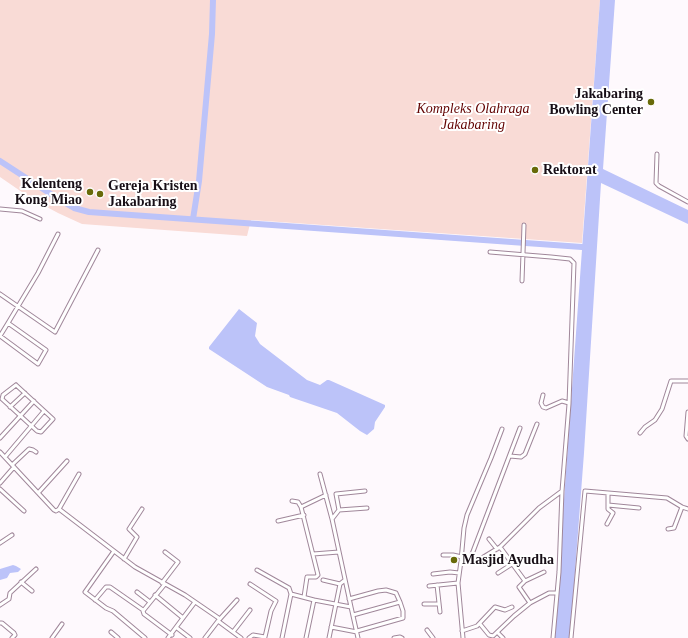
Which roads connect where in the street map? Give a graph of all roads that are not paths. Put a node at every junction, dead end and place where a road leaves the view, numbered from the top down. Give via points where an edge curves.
1 (657, 154) dead end
2 (688, 202) edge
3 (0, 209) edge
4 (40, 219) dead end
5 (524, 225) dead end
6 (58, 234) dead end
7 (98, 250) dead end
8 (490, 252) dead end
9 (523, 255) junction
10 (522, 282) dead end
11 (0, 294) edge
12 (17, 306) junction
13 (8, 323) junction
14 (0, 336) edge
15 (688, 381) edge
16 (25, 393) junction
17 (543, 395) dead end
18 (34, 401) junction
19 (569, 402) junction
20 (10, 407) junction
21 (688, 409) edge
22 (44, 411) junction
23 (688, 412) edge
24 (20, 416) junction
25 (537, 424) dead end
26 (30, 426) junction
27 (520, 428) dead end
28 (502, 429) dead end
29 (640, 433) dead end
30 (0, 438) edge
31 (688, 439) edge
32 (36, 452) dead end
33 (1, 453) edge
34 (510, 456) junction
35 (4, 457) junction
36 (67, 461) dead end
37 (13, 466) junction
38 (79, 474) dead end
39 (320, 474) dead end
40 (0, 483) edge
41 (0, 489) edge
42 (365, 491) dead end
43 (562, 491) junction
44 (38, 493) junction
45 (608, 493) junction
46 (326, 495) junction
47 (292, 501) dead end
48 (608, 505) junction
49 (301, 507) junction
50 (682, 507) junction
51 (367, 508) dead end
52 (639, 508) dead end
53 (59, 509) junction
54 (142, 509) dead end
55 (688, 509) edge
56 (339, 510) junction
57 (24, 511) dead end
58 (304, 515) junction
59 (332, 519) junction
60 (278, 521) dead end
61 (607, 524) dead end
62 (668, 529) dead end
63 (12, 535) dead end
64 (489, 539) dead end
65 (0, 543) edge
66 (498, 548) junction
67 (114, 551) junction
68 (166, 552) dead end
69 (339, 552) junction
70 (313, 554) junction
71 (443, 555) dead end
72 (124, 558) junction
73 (462, 559) junction
74 (469, 562) junction
75 (512, 564) junction
76 (36, 569) dead end
77 (257, 570) dead end
78 (544, 572) dead end
79 (459, 573) junction
80 (498, 573) dead end
81 (433, 574) dead end
82 (323, 580) dead end
83 (345, 580) junction
84 (525, 581) junction
85 (21, 582) junction
86 (458, 583) junction
87 (164, 584) junction
88 (250, 584) dead end
89 (340, 584) junction
90 (428, 586) dead end
91 (437, 586) junction
92 (32, 591) dead end
93 (137, 592) dead end
94 (557, 593) junction
95 (291, 594) junction
96 (155, 596) junction
97 (304, 598) junction
98 (349, 599) junction
99 (95, 600) junction
100 (237, 600) dead end
101 (314, 600) junction
102 (150, 602) junction
103 (195, 602) junction
104 (400, 602) junction
105 (336, 604) junction
106 (424, 604) dead end
107 (439, 604) junction
108 (530, 604) junction
109 (0, 605) edge
110 (351, 607) junction
111 (512, 607) dead end
112 (143, 610) junction
113 (250, 610) dead end
114 (440, 612) dead end
115 (353, 615) junction
116 (183, 618) junction
117 (219, 620) junction
118 (0, 622) edge
119 (62, 624) dead end
120 (480, 624) junction
121 (332, 627) junction
122 (177, 628) junction
123 (427, 630) dead end
124 (357, 631) junction
125 (462, 631) junction
126 (111, 632) dead end
127 (233, 632) junction
128 (498, 633) junction
129 (171, 637) edge
130 (12, 638) edge
131 (52, 638) edge
132 (118, 638) edge
133 (145, 638) edge
134 (190, 638) edge
135 (205, 638) edge
136 (241, 638) edge
137 (248, 638) edge
138 (266, 638) edge
139 (282, 638) edge
140 (306, 638) edge
141 (329, 638) edge
142 (358, 638) edge
143 (394, 638) edge
144 (402, 638) edge
145 (433, 638) edge
146 (463, 638) edge
147 (503, 638) edge
148 (553, 638) edge
149 (572, 638) edge

1 - 2 street via 656,183
3 - 4 street via 22,211
5 - 9 street
6 - 12 street
7 - 12 street via 55,332
8 - 9 street
9 - 10 street
9 - 19 street via 570,259 574,263
11 - 12 street
12 - 13 street
13 - 14 street
13 - 14 street via 46,350 38,364
15 - 29 street via 671,381 662,409 655,420
16 - 18 street
16 - 20 street
16 - 20 street via 15,385 5,393 2,398
17 - 19 street via 541,403 546,408 562,401
18 - 22 street
18 - 24 street
19 - 43 street
20 - 24 street
21 - 23 street
22 - 26 street
22 - 26 street via 53,418 53,421 39,432
23 - 31 street
24 - 26 street
24 - 30 street
25 - 34 street via 525,454 521,457
26 - 35 street
27 - 34 street
28 - 73 street via 467,515
32 - 37 street via 29,449
33 - 35 street
34 - 74 street
35 - 37 street
36 - 44 street
37 - 40 street
37 - 44 street
38 - 53 street
39 - 46 street
41 - 57 street
42 - 56 street via 336,494
43 - 66 street via 539,508
43 - 94 street
44 - 53 street via 54,510
45 - 48 street
45 - 50 street via 667,498
45 - 149 street via 585,491
46 - 49 street
46 - 59 street
47 - 49 street via 298,502
48 - 52 street
48 - 61 street via 613,513
49 - 58 street
50 - 55 street
50 - 62 street via 674,528
51 - 56 street
53 - 67 street
54 - 72 street via 130,529 137,537
56 - 59 street
58 - 60 street
58 - 70 street
59 - 69 street
63 - 65 street
64 - 66 street
66 - 74 street via 477,561
66 - 75 street
67 - 72 street
67 - 99 street via 85,591
68 - 87 street via 178,562
69 - 70 street
69 - 83 street
70 - 97 street via 318,575 307,577
71 - 73 street via 454,555
72 - 87 street
73 - 74 street
73 - 79 street
75 - 80 street
75 - 84 street
76 - 85 street
77 - 95 street via 289,588
78 - 84 street
79 - 81 street
79 - 86 street
82 - 89 street
83 - 89 street
83 - 98 street
84 - 108 street via 519,586
85 - 92 street
85 - 109 street via 10,593 9,599
86 - 91 street
86 - 125 street
87 - 96 street
87 - 103 street
88 - 138 street via 276,601 271,611
89 - 105 street
90 - 91 street
91 - 107 street
93 - 102 street
94 - 108 street via 549,592
94 - 148 street
95 - 97 street
95 - 139 street
96 - 102 street
96 - 116 street
97 - 101 street
98 - 104 street via 386,590 396,593
98 - 110 street
99 - 112 street via 106,587 110,587
99 - 133 street via 113,610
100 - 117 street
101 - 105 street
101 - 140 street
102 - 112 street
103 - 116 street
103 - 117 street
104 - 115 street
104 - 124 street via 403,618
105 - 110 street
105 - 121 street
106 - 107 street
107 - 114 street
108 - 128 street
110 - 115 street
111 - 120 street via 505,610 495,607
112 - 129 street via 144,614
113 - 127 street
115 - 124 street
116 - 122 street
117 - 127 street
117 - 135 street
118 - 130 street via 14,633
119 - 131 street
120 - 125 street
120 - 128 street via 491,636
121 - 124 street
121 - 141 street
122 - 129 street
122 - 134 street
123 - 145 street
124 - 142 street
125 - 146 street
126 - 132 street
127 - 136 street
128 - 147 street
137 - 138 street via 253,635
143 - 144 street

